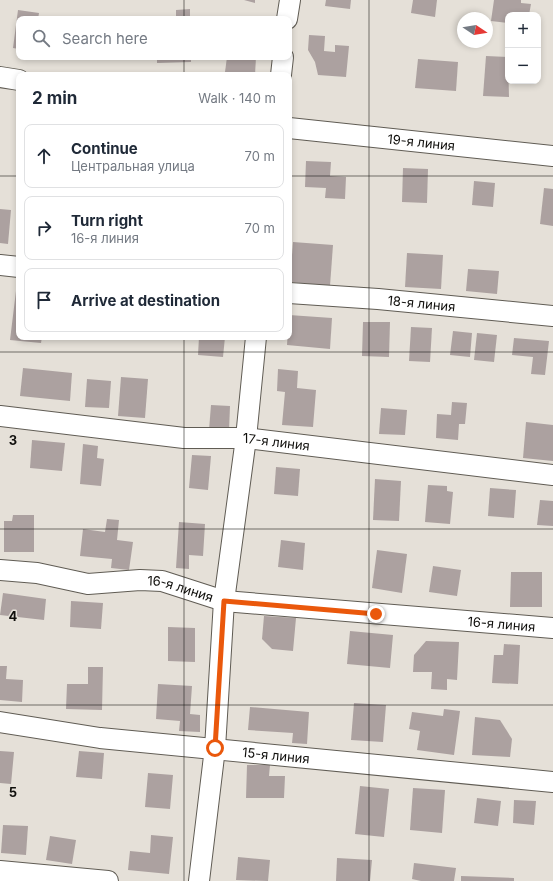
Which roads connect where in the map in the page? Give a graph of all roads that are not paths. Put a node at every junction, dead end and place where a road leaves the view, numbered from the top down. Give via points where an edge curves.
1 (290, 0) edge
2 (287, 16) edge
3 (283, 60) edge
4 (281, 72) edge
5 (0, 77) edge
6 (16, 80) edge
7 (292, 128) edge
8 (553, 156) edge
9 (0, 265) edge
10 (16, 267) edge
11 (292, 293) edge
12 (553, 316) edge
13 (256, 340) edge
14 (0, 416) edge
15 (246, 438) junction
16 (553, 475) edge
17 (0, 570) edge
18 (224, 601) junction
19 (553, 628) edge
20 (0, 722) edge
21 (215, 748) junction
22 (553, 782) edge
23 (0, 871) edge
24 (108, 881) edge
25 (199, 881) edge

1 - 2 street
3 - 4 street
5 - 6 street
7 - 8 street, 19-я линия
9 - 10 street
11 - 12 street, 18-я линия
13 - 15 street
14 - 15 street, 17-я линия via 184,438
15 - 16 street, 17-я линия
15 - 18 street
17 - 18 street, 16-я линия via 37,573 88,584 162,581
18 - 19 street, 16-я линия
18 - 21 street
20 - 21 street, 15-я линия via 100,738
21 - 22 street, 15-я линия
21 - 25 street
23 - 24 street

